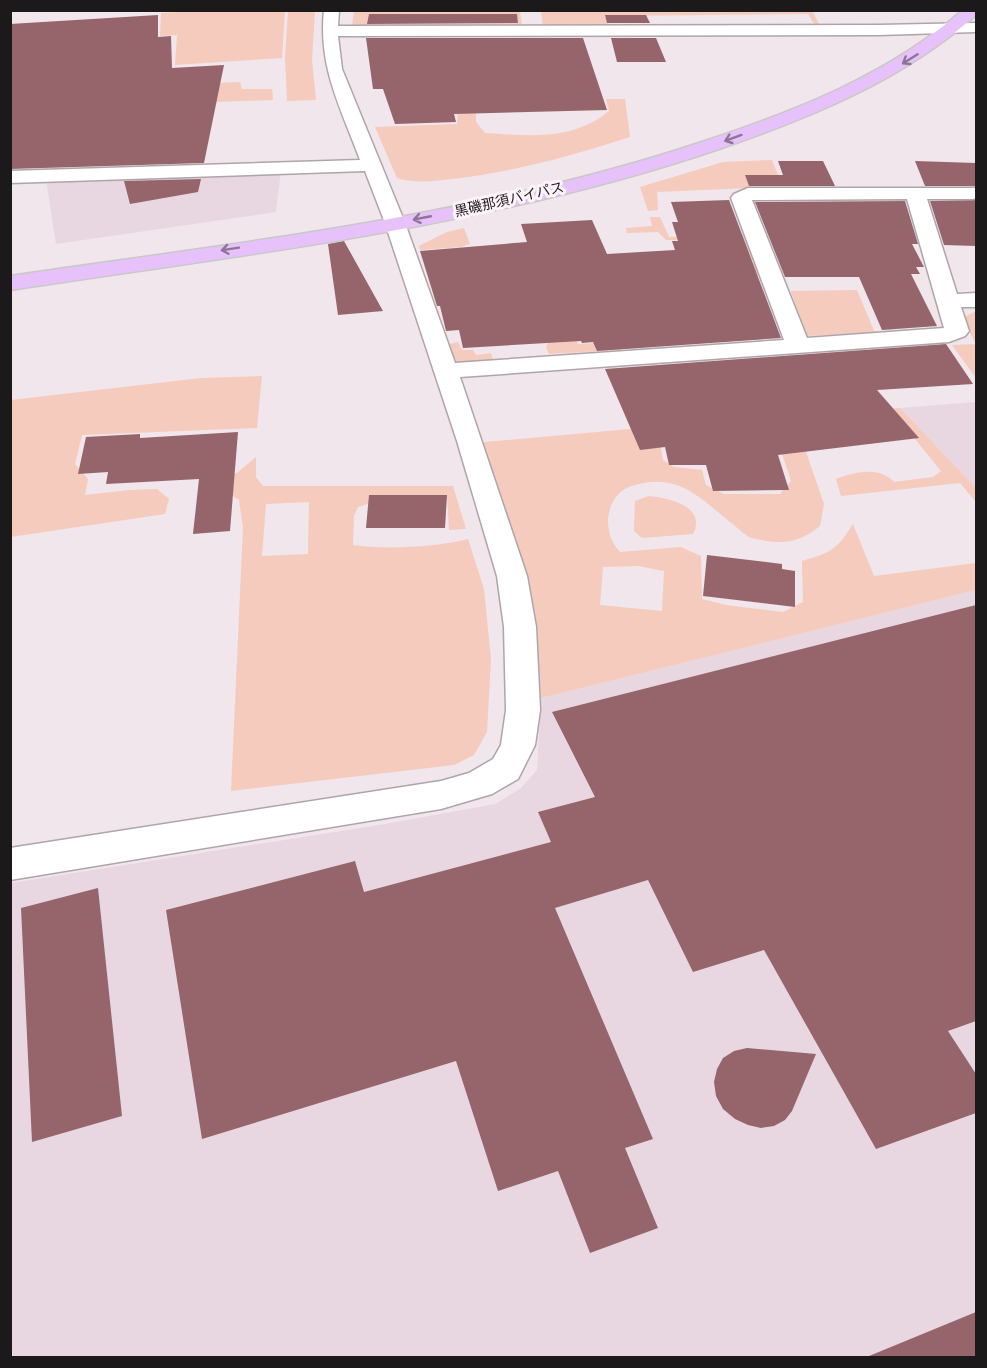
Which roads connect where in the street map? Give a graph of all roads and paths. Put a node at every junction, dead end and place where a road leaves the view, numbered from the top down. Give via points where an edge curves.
1 (939, 10) edge
2 (331, 21) edge
3 (969, 26) edge
4 (916, 29) junction
5 (885, 50) dead end
6 (731, 119) dead end
7 (373, 165) junction
8 (10, 177) edge
9 (915, 193) junction
10 (973, 193) dead end
11 (392, 216) junction
12 (10, 265) edge
13 (10, 283) edge
14 (976, 300) edge
15 (948, 301) junction
16 (798, 344) junction
17 (445, 371) junction
18 (10, 864) edge

1 - 4 main road
2 - 4 street
2 - 7 street via 334,69
3 - 4 street
3 -> 11 main road, 黒磯那須バイパス via 856,89 712,146 484,207
4 - 5 main road
6 - 11 main road, 黒磯那須バイパス via 605,160
7 - 8 street
7 - 11 street
9 - 10 street
9 - 15 street
9 - 16 street via 748,194 741,198
11 - 12 main road, 黒磯那須バイパス
11 -> 13 main road, 黒磯那須バイパス
11 - 17 street
14 - 15 street
15 - 16 street via 957,331 949,335
16 - 17 street
17 - 18 street via 512,576 520,627 523,710 518,745 506,769 479,784 441,795

